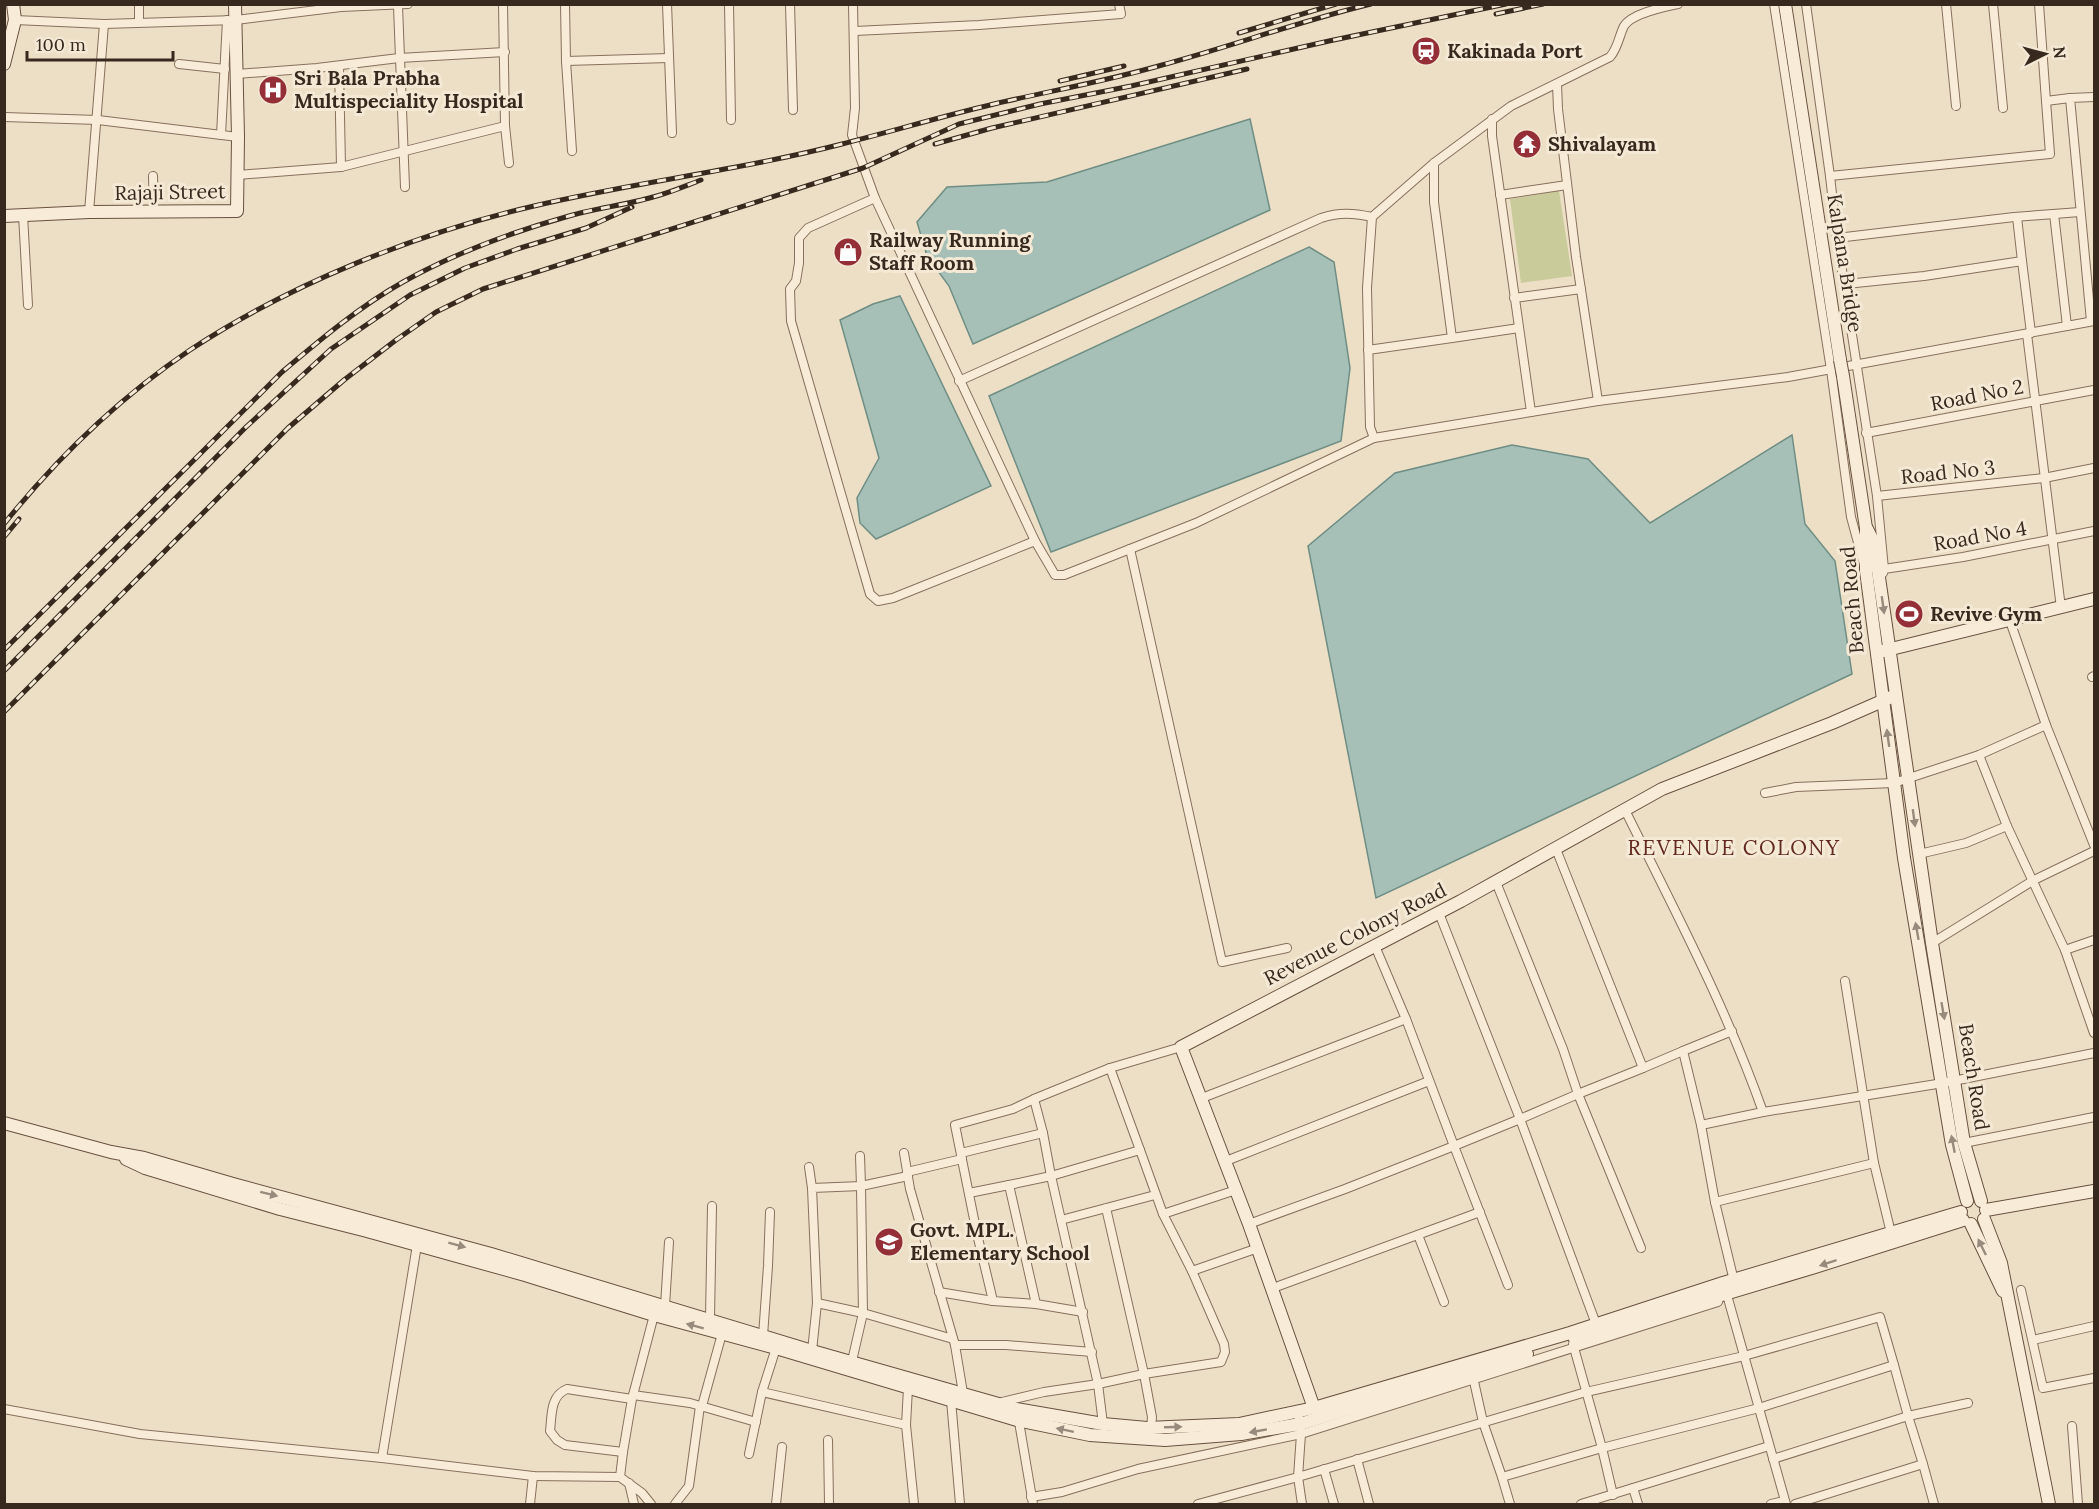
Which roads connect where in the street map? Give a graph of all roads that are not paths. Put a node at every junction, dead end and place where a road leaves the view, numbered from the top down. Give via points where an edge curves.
1 (13, 4) edge
2 (138, 4) edge
3 (235, 4) edge
4 (408, 4) edge
5 (503, 4) edge
6 (565, 4) edge
7 (667, 4) edge
8 (729, 4) edge
9 (790, 4) edge
10 (853, 4) edge
11 (1119, 4) edge
12 (1678, 4) edge
13 (1774, 4) edge
14 (1785, 4) edge
15 (1806, 4) edge
16 (1946, 4) edge
17 (1993, 4) edge
18 (2039, 4) edge
19 (341, 6) edge
20 (398, 6) edge
21 (15, 20) junction
22 (231, 20) junction
23 (139, 22) junction
24 (104, 24) junction
25 (855, 32) junction
26 (505, 52) junction
27 (399, 58) junction
28 (669, 58) junction
29 (566, 61) junction
30 (4, 64) edge
31 (179, 64) dead end
32 (339, 66) junction
33 (225, 69) junction
34 (237, 74) junction
35 (1557, 84) junction
36 (2094, 97) edge
37 (2070, 98) junction
38 (2046, 100) junction
39 (1956, 106) dead end
40 (2002, 108) dead end
41 (793, 110) dead end
42 (4, 117) edge
43 (1492, 119) junction
44 (98, 120) junction
45 (731, 120) dead end
46 (505, 126) junction
47 (672, 133) dead end
48 (221, 135) junction
49 (238, 137) junction
50 (404, 151) junction
51 (572, 151) dead end
52 (509, 163) dead end
53 (1434, 163) junction
54 (341, 167) junction
55 (238, 175) junction
56 (153, 176) dead end
57 (1830, 176) junction
58 (1567, 185) junction
59 (405, 187) dead end
60 (1500, 195) junction
61 (875, 198) junction
62 (89, 212) junction
63 (154, 212) junction
64 (2080, 212) junction
65 (2054, 214) junction
66 (23, 215) junction
67 (4, 216) edge
68 (1372, 217) junction
69 (2018, 217) junction
70 (1838, 238) junction
71 (2022, 261) junction
72 (1846, 284) junction
73 (1581, 290) junction
74 (1514, 298) junction
75 (28, 305) dead end
76 (2093, 321) edge
77 (2067, 326) junction
78 (1519, 328) junction
79 (2029, 334) junction
80 (1452, 339) junction
81 (1368, 350) junction
82 (1857, 365) junction
83 (1831, 370) junction
84 (959, 381) junction
85 (2094, 390) edge
86 (1598, 401) junction
87 (2034, 401) junction
88 (1531, 412) junction
89 (1866, 433) junction
90 (1374, 438) junction
91 (2094, 468) edge
92 (2044, 478) junction
93 (1877, 496) junction
94 (1866, 528) junction
95 (2094, 531) edge
96 (2052, 540) junction
97 (1035, 541) junction
98 (1130, 549) junction
99 (1884, 568) junction
100 (1866, 571) junction
101 (1880, 582) junction
102 (2094, 599) edge
103 (2061, 608) junction
104 (2010, 621) junction
105 (1889, 650) junction
106 (1876, 653) junction
107 (1896, 695) junction
108 (1882, 701) junction
109 (2046, 725) junction
110 (1979, 755) junction
111 (1908, 778) junction
112 (1894, 783) junction
113 (1765, 793) dead end
114 (1625, 810) junction
115 (2007, 826) junction
116 (2094, 845) edge
117 (1556, 849) junction
118 (2094, 851) edge
119 (1919, 854) junction
120 (2034, 880) junction
121 (1496, 882) junction
122 (1439, 913) junction
123 (2094, 940) edge
124 (1932, 943) junction
125 (1375, 946) junction
126 (1287, 948) dead end
127 (2065, 950) junction
128 (1845, 981) dead end
129 (1406, 1019) junction
130 (1732, 1031) junction
131 (2094, 1033) edge
132 (1181, 1047) junction
133 (1683, 1051) junction
134 (2094, 1053) edge
135 (1110, 1068) junction
136 (1643, 1068) junction
137 (1429, 1081) junction
138 (1949, 1081) junction
139 (1578, 1094) junction
140 (1863, 1096) junction
141 (1202, 1098) junction
142 (1034, 1099) junction
143 (1763, 1112) junction
144 (2094, 1117) edge
145 (1520, 1119) junction
146 (4, 1123) edge
147 (1701, 1125) junction
148 (1043, 1133) junction
149 (1964, 1143) junction
150 (1454, 1146) junction
151 (1140, 1150) junction
152 (111, 1152) junction
153 (904, 1153) dead end
154 (860, 1156) dead end
155 (961, 1156) junction
156 (1226, 1161) junction
157 (1874, 1163) junction
158 (809, 1167) dead end
159 (908, 1174) junction
160 (1051, 1176) junction
161 (1009, 1185) junction
162 (861, 1186) junction
163 (812, 1188) junction
164 (1236, 1190) junction
165 (2094, 1191) edge
166 (969, 1193) junction
167 (1155, 1195) junction
168 (1715, 1202) junction
169 (712, 1206) dead end
170 (1106, 1208) junction
171 (1984, 1210) junction
172 (770, 1212) dead end
173 (1480, 1212) junction
174 (1163, 1214) junction
175 (1965, 1214) junction
176 (1061, 1220) junction
177 (1249, 1224) junction
178 (1891, 1233) junction
179 (1418, 1235) junction
180 (669, 1242) dead end
181 (417, 1245) junction
182 (1258, 1248) junction
183 (1641, 1248) dead end
184 (1192, 1271) junction
185 (1508, 1285) dead end
186 (1273, 1288) junction
187 (1726, 1288) junction
188 (2021, 1290) dead end
189 (939, 1292) junction
190 (993, 1301) junction
191 (1444, 1302) dead end
192 (817, 1303) junction
193 (1036, 1304) junction
194 (665, 1306) junction
195 (2011, 1308) junction
196 (1083, 1312) junction
197 (864, 1313) junction
198 (654, 1315) junction
199 (710, 1318) junction
200 (1596, 1324) junction
201 (2094, 1326) edge
202 (723, 1329) junction
203 (763, 1336) junction
204 (2033, 1340) junction
205 (954, 1342) junction
206 (1573, 1344) junction
207 (776, 1348) junction
208 (812, 1351) junction
209 (1092, 1352) junction
210 (1744, 1356) junction
211 (852, 1361) junction
212 (1893, 1365) junction
213 (1472, 1371) junction
214 (1144, 1374) junction
215 (2094, 1378) edge
216 (1098, 1384) junction
217 (908, 1388) junction
218 (762, 1392) junction
219 (1586, 1392) junction
220 (963, 1393) junction
221 (633, 1397) junction
222 (951, 1400) junction
223 (997, 1403) junction
224 (1968, 1403) dead end
225 (702, 1406) junction
226 (1314, 1408) junction
227 (1759, 1408) junction
228 (4, 1409) edge
229 (1018, 1415) junction
230 (1908, 1416) junction
231 (756, 1422) junction
232 (1483, 1422) junction
233 (1103, 1424) junction
234 (1299, 1424) junction
235 (906, 1425) junction
236 (2072, 1426) dead end
237 (1150, 1428) junction
238 (828, 1440) dead end
239 (1769, 1446) junction
240 (782, 1447) dead end
241 (1602, 1448) junction
242 (623, 1452) junction
243 (749, 1454) dead end
244 (381, 1458) junction
245 (1357, 1459) junction
246 (1773, 1459) junction
247 (1923, 1464) junction
248 (1324, 1469) junction
249 (533, 1476) junction
250 (620, 1477) junction
251 (1298, 1477) junction
252 (1502, 1477) junction
253 (629, 1483) junction
254 (1633, 1488) junction
255 (1613, 1495) junction
256 (1032, 1501) edge
257 (1785, 1503) edge
258 (530, 1504) edge
259 (634, 1504) edge
260 (651, 1504) edge
261 (675, 1504) edge
262 (776, 1504) edge
263 (829, 1504) edge
264 (914, 1504) edge
265 (960, 1504) edge
266 (1198, 1504) edge
267 (1302, 1504) edge
268 (1334, 1504) edge
269 (1369, 1504) edge
270 (1510, 1504) edge
271 (1581, 1504) edge
272 (1638, 1504) edge
273 (1771, 1504) edge
274 (1795, 1504) edge
275 (1934, 1504) edge
276 (2049, 1504) edge
277 (2078, 1504) edge

1 - 21 street
2 - 23 street
3 - 22 street, Rajaji Street
4 - 20 street
5 - 26 street
6 - 29 street
7 - 28 street
8 - 45 street
9 - 41 street
10 - 25 street
11 - 25 street via 1120,14
12 - 35 street via 1634,17 1626,23 1610,57
13 - 83 street
14 - 94 street, Kalpana Bridge, bridge
15 - 57 street
16 - 39 street
17 - 40 street
18 - 38 street
19 - 20 street
19 - 22 street
20 - 27 street
21 - 24 street
21 - 30 street
22 - 23 street
22 - 33 street
22 - 34 street, Rajaji Street
23 - 24 street
24 - 44 street
25 - 61 street via 852,135
26 - 27 street
26 - 46 street
27 - 32 street
27 - 50 street
28 - 29 street
28 - 47 street
29 - 51 street
31 - 33 street
32 - 34 street
32 - 54 street
33 - 48 street
34 - 49 street, Rajaji Street
35 - 43 street
35 - 58 street
36 - 37 street
37 - 38 street
37 - 64 street
38 - 57 street via 2050,154
42 - 44 street
43 - 53 street
43 - 60 street
44 - 48 street
44 - 62 street
46 - 50 street
46 - 52 street
48 - 49 street
49 - 55 street, Rajaji Street
50 - 54 street
50 - 59 street
53 - 68 street
53 - 80 street via 1434,202
54 - 55 street
55 - 63 street, Rajaji Street via 237,211
56 - 63 street
57 - 70 street
58 - 60 street
58 - 73 street
60 - 74 street
61 - 84 street
61 - 97 street via 808,228 799,238 796,281 790,289 789,301 791,321 870,594 878,601 893,598
62 - 63 street, Rajaji Street
62 - 66 street, Rajaji Street
64 - 65 street
64 - 76 street
65 - 69 street
65 - 77 street
66 - 67 street, Rajaji Street
66 - 75 street
68 - 81 street
68 - 84 street via 1349,212 1322,218
69 - 70 street
69 - 71 street
70 - 72 street
71 - 72 street
71 - 79 street
72 - 82 street
73 - 74 street
73 - 86 street
74 - 78 street
76 - 77 street
77 - 79 street
78 - 80 street
78 - 88 street
79 - 82 street
79 - 87 street
80 - 81 street
81 - 90 street via 1370,427
82 - 83 street
82 - 89 street
83 - 86 street
83 - 100 street via 1851,517
84 - 97 street
85 - 87 street, Road No 2
86 - 88 street
87 - 89 street, Road No 2
87 - 92 street
88 - 90 street
89 - 93 street
90 - 98 street via 1196,523
91 - 92 street, Road No 3
92 - 93 street, Road No 3
92 - 96 street
93 - 99 street, Road No 3
94 - 100 street, Beach Road
94 - 101 street, Beach Road via 1874,543
95 - 96 street, Road No 4
96 - 99 street, Road No 4
96 - 103 street
97 - 98 street via 1055,575
98 - 126 street via 1222,962
99 - 101 street
100 - 106 street, Beach Road
101 -> 105 street, Beach Road
102 - 103 street
103 - 104 street
104 - 105 street
104 - 109 street
105 - 106 street
105 - 107 street, Beach Road
106 - 108 street, Beach Road
107 - 108 street, Revenue Colony Road
107 - 111 street, Beach Road
112 -> 108 street, Beach Road
108 - 114 street, Revenue Colony Road via 1662,789
109 - 110 street
109 - 116 street
110 - 111 street
110 - 115 street
111 - 112 street
111 -> 119 street, Beach Road
112 - 113 street via 1796,787
138 -> 112 street, Beach Road via 1904,858
114 - 117 street, Revenue Colony Road
114 - 130 street
115 - 119 street via 1966,843
115 - 120 street
117 - 121 street, Revenue Colony Road
117 - 136 street
118 - 120 street
119 - 124 street, Beach Road
120 - 124 street
120 - 127 street
121 - 122 street, Revenue Colony Road
121 - 139 street
122 - 125 street, Revenue Colony Road
122 - 145 street
123 - 127 street
124 -> 138 street, Beach Road
125 - 129 street
125 - 132 street, Revenue Colony Road
127 - 131 street
128 - 140 street
129 - 137 street
129 - 141 street
130 - 133 street
130 - 143 street
132 - 135 street
132 - 141 street
133 - 136 street
133 - 147 street
134 - 138 street
135 - 142 street
135 - 151 street
136 - 139 street
137 - 150 street
137 - 156 street
138 - 140 street
138 - 149 street, Beach Road
175 -> 138 street, Beach Road via 1952,1145
139 - 145 street
139 - 183 street
140 - 143 street
140 - 157 street
141 - 156 street
142 - 148 street
142 - 155 street via 955,1125
143 - 147 street
144 - 149 street
145 - 150 street
145 - 200 street
146 - 152 street
147 - 168 street
148 - 155 street
148 - 160 street
149 - 171 street, Beach Road
150 - 173 street
150 - 177 street
151 - 160 street
151 - 167 street
152 - 181 street via 179,1179
152 -> 194 street via 491,1254
153 - 159 street
154 - 162 street
155 - 159 street
155 - 166 street
156 - 164 street
157 - 168 street
157 - 178 street
158 - 163 street
159 - 162 street
159 - 189 street
160 - 161 street
160 - 176 street
161 - 166 street
161 - 193 street
162 - 163 street
162 - 197 street
163 - 192 street
164 - 174 street
164 - 177 street
165 - 171 street
166 - 190 street
167 - 170 street
167 - 174 street
168 - 187 street
169 - 199 street
170 - 176 street
170 - 214 street
171 - 175 street via 1976,1224
171 - 175 street via 1972,1199
171 - 195 street, Beach Road
172 - 203 street
173 - 179 street
173 - 185 street
174 - 184 street
175 - 178 street
175 -> 187 street via 1815,1268
195 -> 175 street, Beach Road
176 - 196 street
177 - 182 street
178 - 187 street
179 - 186 street
179 - 191 street
180 - 194 street
181 - 198 street
181 - 244 street
182 - 184 street
182 - 186 street
184 - 214 street via 1224,1344 1224,1359
186 - 226 street
187 - 200 street
187 - 206 street
187 - 210 street
188 - 204 street
189 - 190 street
189 - 205 street
190 - 193 street
192 - 197 street
192 - 208 street
193 - 196 street
194 - 199 street
195 - 276 street, Beach Road
196 - 209 street
197 - 205 street
197 - 211 street
202 -> 198 street
198 - 221 street
199 - 202 street
200 - 213 street
201 - 204 street
202 - 203 street
202 - 207 street
202 - 225 street
203 - 208 street
204 - 215 street via 2043,1388
205 - 209 street
205 - 220 street
206 - 213 street
206 - 219 street
207 - 217 street
207 - 218 street
208 - 211 street
209 - 216 street
210 - 212 street via 1880,1317
210 - 219 street
210 - 227 street
211 - 220 street
212 - 227 street
212 - 230 street
213 - 226 street
213 - 232 street
213 - 234 street
214 - 216 street
214 - 237 street via 1152,1417
216 - 223 street
216 - 233 street
217 - 222 street
217 - 235 street
218 - 231 street
218 - 235 street
219 - 232 street
219 - 241 street
220 - 223 street
221 - 225 street
221 - 242 street
221 - 242 street via 567,1389 560,1392 553,1404 550,1431 557,1440 565,1445
222 - 229 street
222 - 265 street
223 - 229 street
224 - 230 street
225 - 231 street
225 - 261 street via 689,1486
226 - 234 street
227 - 239 street
227 - 241 street
228 - 244 street via 140,1434
229 - 233 street
234 -> 229 street via 1241,1434 1165,1440 1090,1435
229 - 256 street
230 - 246 street
230 - 247 street
231 - 243 street
232 - 245 street
232 - 252 street
233 - 237 street
237 -> 234 street
234 - 251 street
234 - 256 street
235 - 264 street
236 - 277 street
238 - 263 street
239 - 246 street
239 - 254 street
240 - 262 street
241 - 252 street
241 - 255 street
242 - 250 street
244 - 249 street
245 - 248 street
245 - 269 street
246 - 257 street
247 - 274 street
247 - 275 street
248 - 251 street
248 - 268 street
249 - 250 street
249 - 258 street
250 - 253 street
251 - 266 street
251 - 267 street
252 - 270 street
253 - 259 street
253 - 260 street
254 - 255 street
254 - 272 street
255 - 271 street
257 - 273 street

